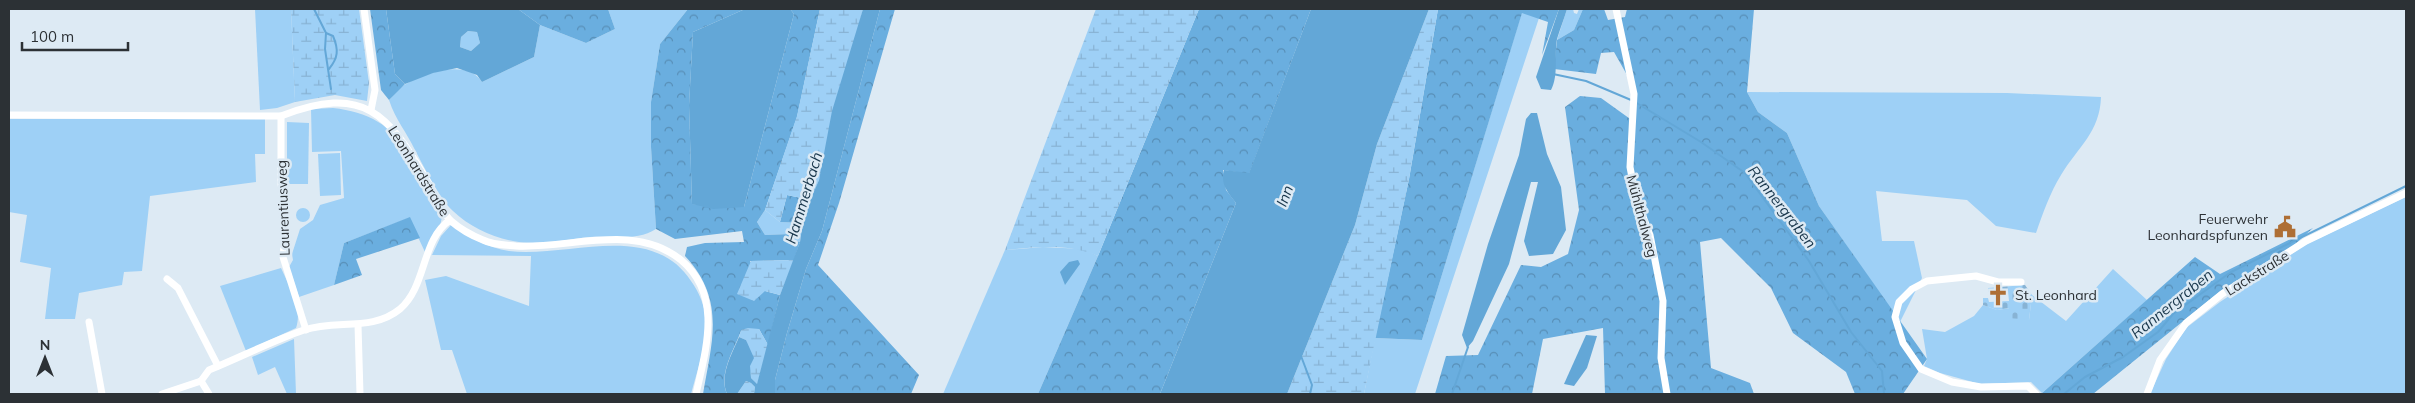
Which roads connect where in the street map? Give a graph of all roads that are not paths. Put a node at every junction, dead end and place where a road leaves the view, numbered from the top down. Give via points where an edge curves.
1 (364, 9) edge
2 (1616, 9) edge
3 (371, 110) junction
4 (9, 115) edge
5 (281, 116) junction
6 (2406, 193) edge
7 (450, 220) junction
8 (167, 279) dead end
9 (2021, 282) dead end
10 (89, 322) dead end
11 (358, 325) junction
12 (306, 330) junction
13 (218, 366) junction
14 (202, 381) junction
15 (102, 394) edge
16 (162, 394) edge
17 (209, 394) edge
18 (360, 394) edge
19 (696, 394) edge
20 (1667, 394) edge
21 (2036, 394) edge
22 (2147, 394) edge

1 - 3 street via 374,90
2 - 20 street, Mühlthalweg via 1634,94 1630,167 1636,198 1650,234 1663,301 1661,358
3 - 5 street, Leonhardstraße via 330,103 309,105
3 - 7 street, Leonhardstraße via 399,135
4 - 5 street, Leonhardstraße
5 - 12 street, Laurentiusweg via 281,183 286,228 283,257
6 - 22 street, Lackstraße via 2306,242 2222,294 2186,323 2160,360
7 - 11 street via 434,240 410,298 400,309 385,317
7 - 19 street, Leonhardstraße via 484,241 500,245 535,247 630,239 654,244 674,255 696,276 707,304 709,335
8 - 13 street via 178,288
9 - 21 street via 1998,282 1976,276 1927,281 1912,289 1899,302 1895,317 1902,343 1921,369 1952,382 1981,387 2028,386
10 - 15 street
11 - 12 street
11 - 18 street
12 - 13 street
13 - 14 street via 209,370
14 - 16 street
14 - 17 street

